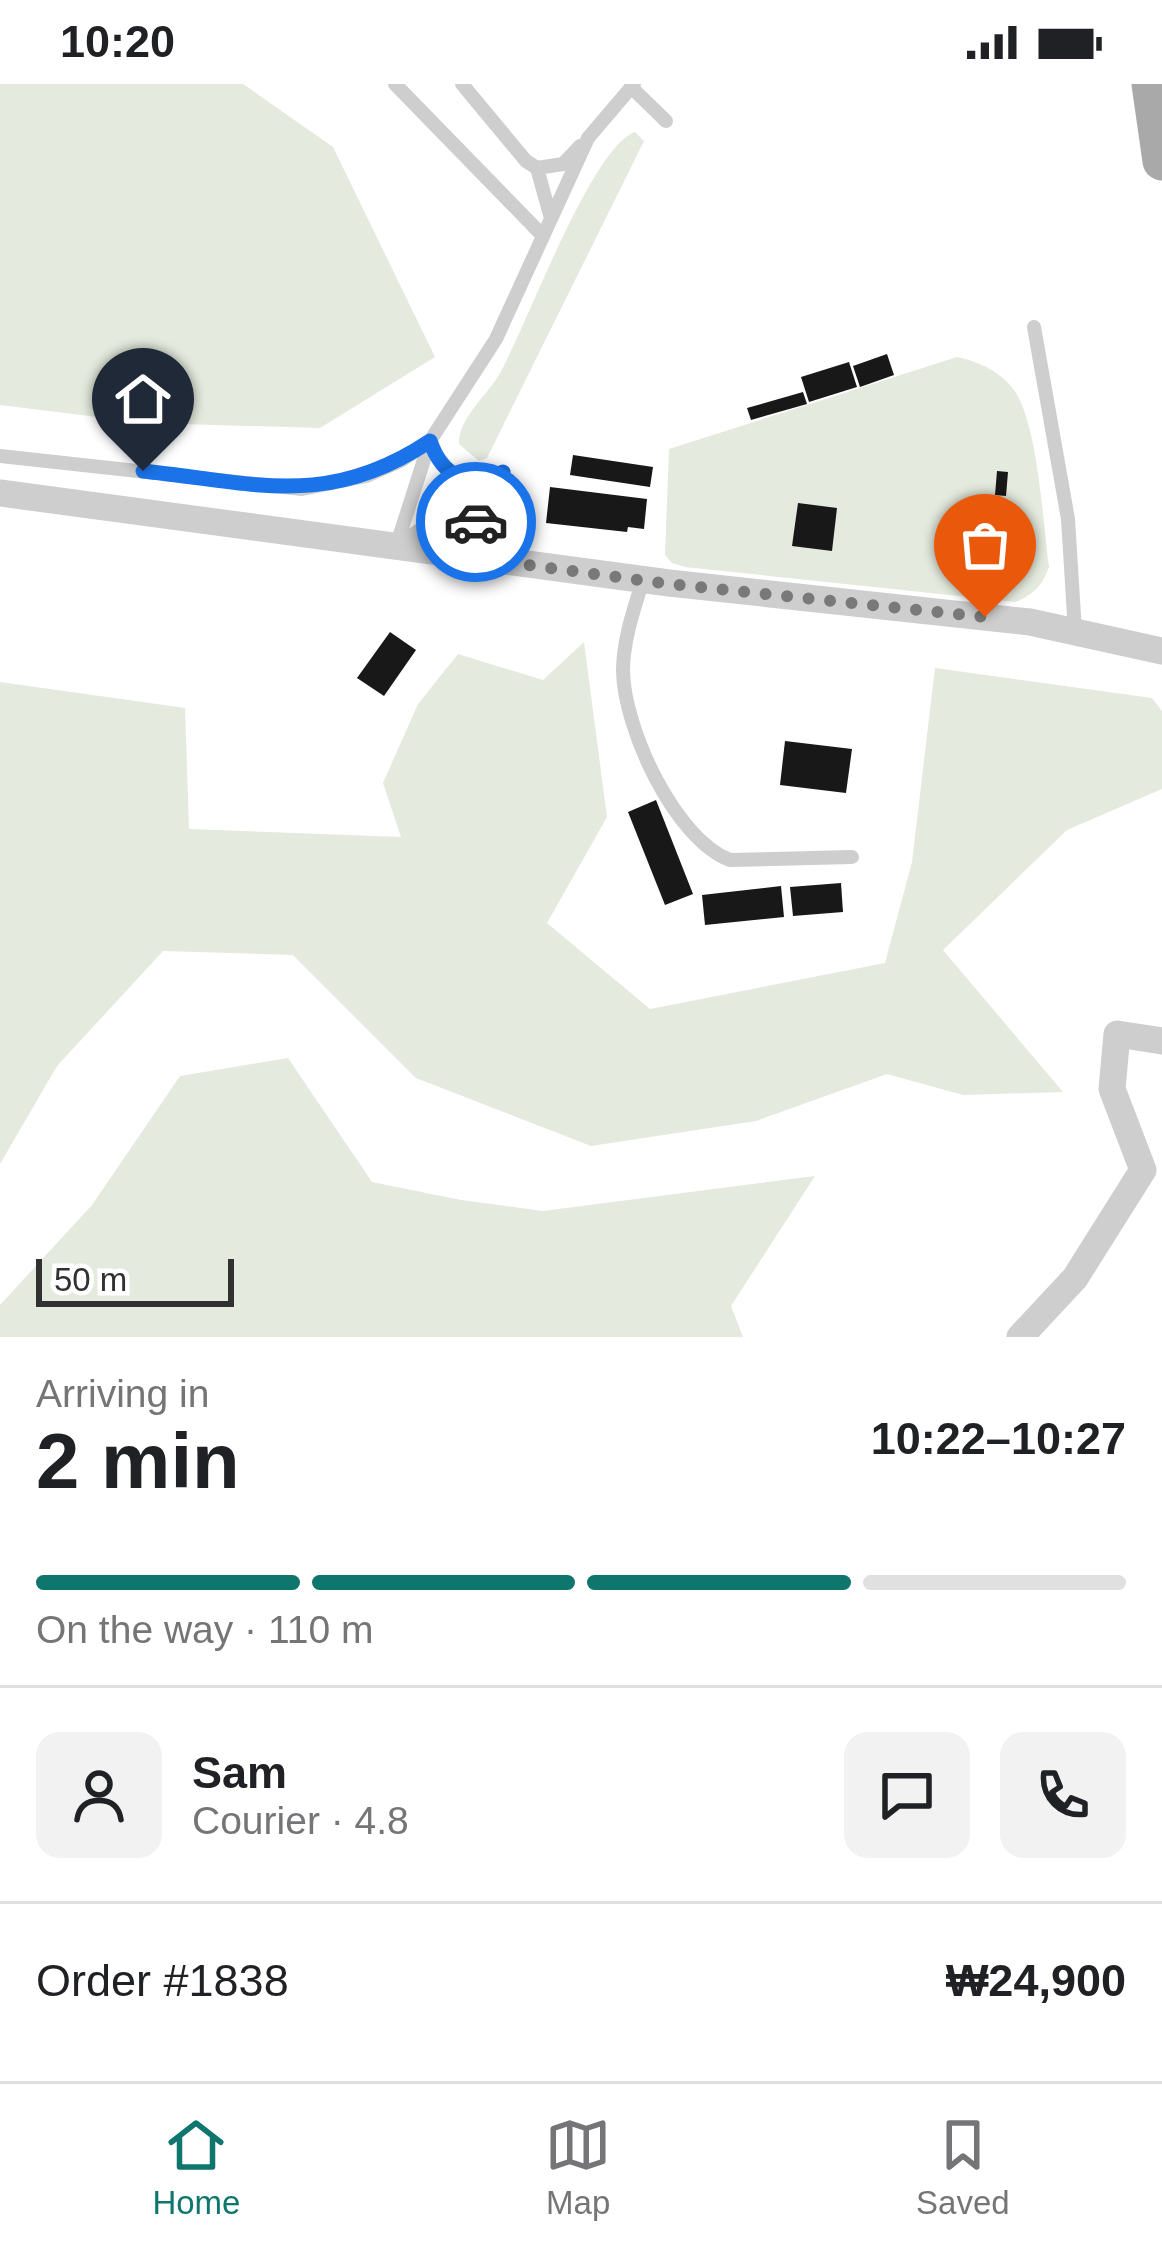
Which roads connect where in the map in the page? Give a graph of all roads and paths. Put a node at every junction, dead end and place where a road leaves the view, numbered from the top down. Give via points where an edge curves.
1 (395, 84) edge
2 (462, 84) edge
3 (1151, 84) edge
4 (633, 85) edge
5 (666, 121) dead end
6 (588, 138) junction
7 (1162, 161) edge
8 (537, 168) junction
9 (551, 219) junction
10 (543, 236) junction
11 (1034, 327) dead end
12 (430, 441) junction
13 (0, 456) edge
14 (503, 472) junction
15 (0, 493) edge
16 (396, 547) junction
17 (483, 559) junction
18 (643, 580) junction
19 (1075, 632) junction
20 (1162, 651) edge
21 (852, 857) dead end
22 (1162, 1041) edge
23 (1020, 1337) edge

1 - 10 lane
2 - 8 lane
3 - 7 main road
4 - 5 lane
4 - 6 lane
6 - 8 lane via 563,164
6 - 9 lane
8 - 9 lane
9 - 10 lane
10 - 12 lane via 496,339
11 - 19 lane via 1068,519
12 - 13 lane via 366,476 302,489
12 - 14 lane via 454,475 484,481
12 - 16 lane
14 - 16 lane
14 - 17 lane via 478,513
15 - 16 street
16 - 17 street
17 - 18 street
18 - 19 street
18 - 21 lane via 623,679 639,738 688,830 730,860
19 - 20 street
22 - 23 street via 1117,1034 1112,1089 1143,1170 1075,1277

